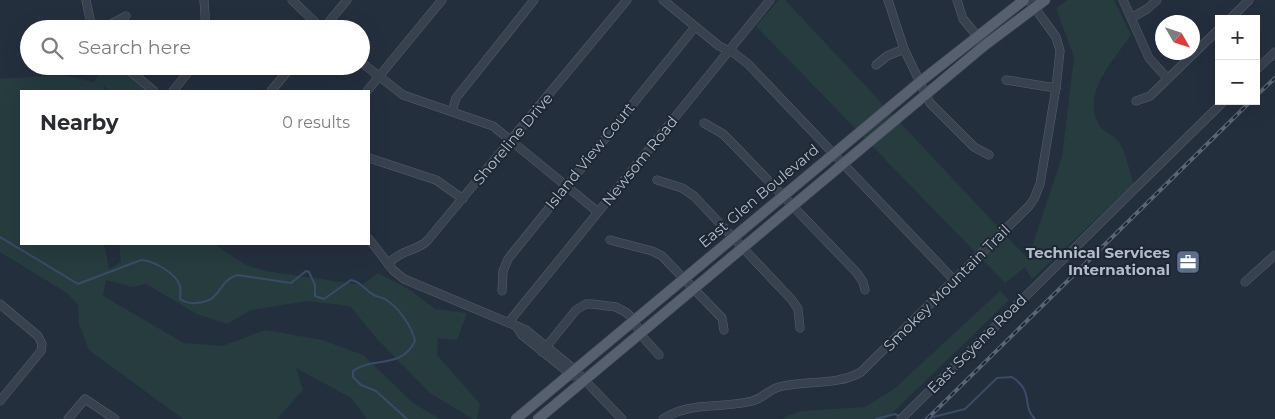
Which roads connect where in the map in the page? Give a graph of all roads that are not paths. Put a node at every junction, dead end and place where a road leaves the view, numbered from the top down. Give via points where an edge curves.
1 (86, 0) edge
2 (204, 0) edge
3 (292, 0) edge
4 (347, 0) edge
5 (442, 0) edge
6 (534, 0) edge
7 (627, 0) edge
8 (663, 0) edge
9 (770, 0) edge
10 (888, 0) edge
11 (957, 0) edge
12 (1024, 0) edge
13 (1045, 0) edge
14 (1123, 0) edge
15 (1157, 0) edge
16 (1249, 0) edge
17 (1032, 4) edge
18 (1234, 15) edge
19 (126, 16) dead end
20 (1131, 18) junction
21 (90, 20) edge
22 (119, 20) edge
23 (205, 20) edge
24 (313, 20) edge
25 (330, 20) edge
26 (695, 27) junction
27 (1215, 34) edge
28 (976, 36) junction
29 (985, 45) junction
30 (904, 49) junction
31 (730, 50) junction
32 (1275, 52) edge
33 (876, 65) dead end
34 (1260, 66) edge
35 (370, 70) edge
36 (135, 75) edge
37 (186, 75) edge
38 (284, 75) edge
39 (379, 77) junction
40 (1168, 79) junction
41 (1006, 80) dead end
42 (921, 81) junction
43 (1056, 88) junction
44 (153, 90) edge
45 (174, 90) edge
46 (272, 90) edge
47 (368, 90) edge
48 (926, 95) junction
49 (1136, 101) dead end
50 (1220, 105) edge
51 (452, 111) junction
52 (704, 123) dead end
53 (512, 142) junction
54 (833, 155) junction
55 (989, 155) dead end
56 (370, 158) edge
57 (842, 164) junction
58 (657, 180) dead end
59 (566, 185) junction
60 (783, 196) junction
61 (463, 199) junction
62 (792, 206) junction
63 (598, 212) junction
64 (733, 238) junction
65 (370, 240) edge
66 (610, 240) dead end
67 (743, 248) junction
68 (1275, 255) edge
69 (388, 264) junction
70 (683, 279) junction
71 (954, 280) junction
72 (1245, 282) dead end
73 (693, 289) junction
74 (865, 290) dead end
75 (502, 292) dead end
76 (0, 304) edge
77 (634, 320) junction
78 (513, 324) junction
79 (800, 328) dead end
80 (724, 330) dead end
81 (640, 334) junction
82 (544, 349) junction
83 (659, 355) dead end
84 (572, 372) junction
85 (584, 380) junction
86 (3, 391) edge
87 (0, 401) edge
88 (68, 419) edge
89 (115, 419) edge
90 (516, 419) edge
91 (538, 419) edge
92 (622, 419) edge
93 (663, 419) edge
94 (901, 419) edge

1 - 21 street
2 - 23 street
3 - 24 street
4 - 25 street
5 - 39 street
6 - 51 street via 456,98
7 - 53 street, Shoreline Drive
8 - 26 street
9 - 31 street, Newsom Road
10 - 30 street
11 - 28 street via 964,19
12 - 28 main road, East Glen Boulevard
13 - 17 main road, East Glen Boulevard
14 - 20 street
15 - 20 street
16 - 18 street
17 - 29 main road, East Glen Boulevard
17 - 43 street, Smokey Mountain Trail via 1059,44
19 - 22 street
20 - 40 street via 1149,58
26 - 31 street via 719,46
26 - 59 street, Island View Court
27 - 40 street
28 - 29 street
28 - 42 main road, East Glen Boulevard
29 - 48 main road, East Glen Boulevard
30 - 33 street via 886,56
30 - 42 street
31 - 54 street via 748,64
31 - 63 street, Newsom Road
32 - 34 street
35 - 39 street
36 - 44 street
37 - 45 street
38 - 46 street
39 - 47 street
39 - 51 street via 403,95
40 - 49 street via 1150,96
41 - 43 street
42 - 48 street
42 - 54 main road, East Glen Boulevard
43 - 71 street, Smokey Mountain Trail via 1040,184 1034,199
48 - 55 street via 974,147
48 - 57 main road, East Glen Boulevard
50 - 94 street, East Scyene Road
51 - 53 street via 487,123
52 - 60 street via 723,134
53 - 59 street
53 - 61 street, Shoreline Drive
54 - 57 street
54 - 60 main road, East Glen Boulevard
56 - 61 street via 436,180
57 - 62 main road, East Glen Boulevard
57 - 71 street
58 - 64 street via 688,191
59 - 63 street
59 - 75 street, Island View Court via 508,258 503,271
60 - 62 street
60 - 64 main road, East Glen Boulevard
61 - 69 street, Shoreline Drive via 424,244 406,250
62 - 67 main road, East Glen Boulevard
62 - 74 street via 857,273
63 - 78 street, Newsom Road
64 - 67 street
64 - 70 main road, East Glen Boulevard
65 - 69 street
66 - 70 street via 657,253
67 - 73 main road, East Glen Boulevard
67 - 79 street via 792,300 798,309
68 - 72 street
69 - 78 street via 411,283
70 - 73 street
70 - 77 main road, East Glen Boulevard
71 - 93 street, Smokey Mountain Trail via 866,369 857,374 780,387 752,401 679,410
73 - 80 street via 722,318
73 - 81 main road, East Glen Boulevard
76 - 86 street via 38,336 42,344 41,351
77 - 81 street
77 - 82 street via 620,308 586,304 576,310
77 - 84 main road, East Glen Boulevard
78 - 82 street via 526,330
81 - 83 street
81 - 85 main road, East Glen Boulevard
82 - 84 street
84 - 85 street
84 - 90 main road, East Glen Boulevard
85 - 91 main road, East Glen Boulevard
85 - 92 street
86 - 87 street
88 - 89 street via 85,399

